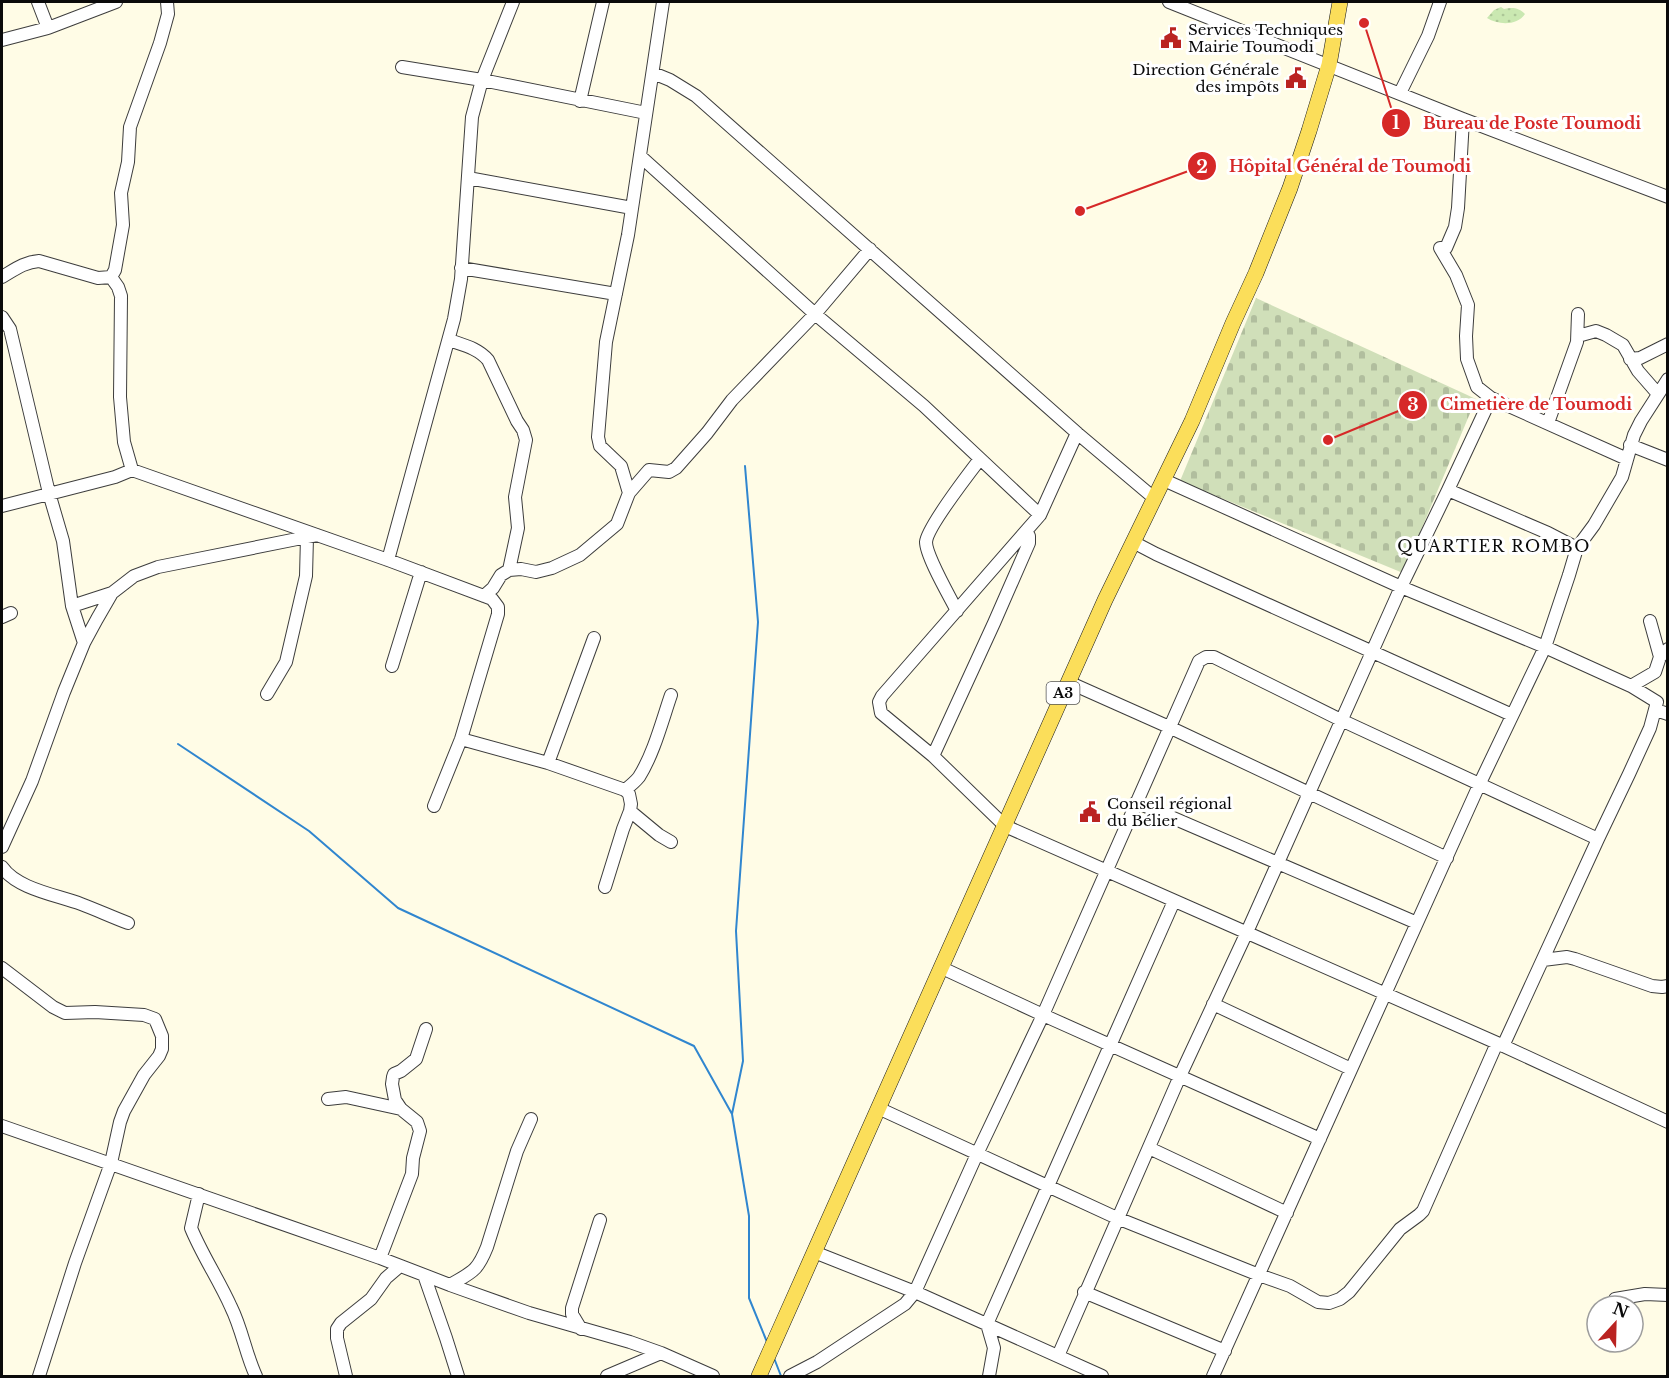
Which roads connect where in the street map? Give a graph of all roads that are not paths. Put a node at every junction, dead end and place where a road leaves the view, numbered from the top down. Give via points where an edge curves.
1 (38, 2) edge
2 (116, 2) edge
3 (167, 2) edge
4 (513, 2) edge
5 (603, 2) edge
6 (663, 2) edge
7 (1169, 2) edge
8 (1341, 2) edge
9 (1440, 2) edge
10 (48, 28) junction
11 (2, 40) edge
12 (1329, 65) junction
13 (402, 67) dead end
14 (653, 73) junction
15 (482, 80) junction
16 (1400, 93) junction
17 (580, 101) junction
18 (646, 113) junction
19 (1463, 119) junction
20 (640, 156) junction
21 (468, 178) junction
22 (1668, 197) edge
23 (632, 208) junction
24 (870, 249) junction
25 (461, 268) junction
26 (2, 277) edge
27 (111, 277) junction
28 (616, 294) junction
29 (815, 314) junction
30 (1578, 314) dead end
31 (2, 317) edge
32 (1578, 336) junction
33 (449, 340) junction
34 (1668, 344) edge
35 (1630, 359) junction
36 (1668, 379) edge
37 (1658, 394) junction
38 (1491, 398) junction
39 (1548, 423) junction
40 (1077, 433) junction
41 (1630, 445) junction
42 (980, 459) junction
43 (1627, 459) junction
44 (1668, 460) edge
45 (132, 470) junction
46 (1164, 480) junction
47 (1448, 490) junction
48 (629, 493) junction
49 (49, 494) junction
50 (1154, 498) junction
51 (2, 506) edge
52 (1040, 515) junction
53 (1026, 531) junction
54 (313, 536) junction
55 (1133, 542) junction
56 (1577, 548) junction
57 (388, 560) junction
58 (509, 570) junction
59 (421, 572) junction
60 (1401, 587) junction
61 (112, 593) junction
62 (484, 596) junction
63 (72, 606) junction
64 (957, 611) junction
65 (1650, 621) dead end
66 (594, 638) dead end
67 (84, 643) junction
68 (1545, 647) junction
69 (1372, 651) junction
70 (1664, 653) edge
71 (392, 666) dead end
72 (1068, 682) junction
73 (1631, 686) junction
74 (267, 694) dead end
75 (671, 695) dead end
76 (1662, 712) edge
77 (1512, 716) junction
78 (1341, 720) junction
79 (1169, 727) junction
80 (461, 739) junction
81 (933, 756) junction
82 (548, 763) junction
83 (1480, 783) junction
84 (625, 790) junction
85 (1310, 792) junction
86 (1136, 802) junction
87 (434, 806) dead end
88 (630, 811) junction
89 (8, 822) edge
90 (1005, 825) junction
91 (1598, 838) junction
92 (671, 842) dead end
93 (2, 847) edge
94 (1447, 858) junction
95 (1278, 863) junction
96 (2, 867) edge
97 (1106, 871) junction
98 (606, 887) dead end
99 (1174, 901) junction
100 (128, 923) dead end
101 (1417, 923) junction
102 (1247, 932) junction
103 (1543, 960) junction
104 (2, 968) edge
105 (942, 968) junction
106 (1668, 986) edge
107 (1385, 994) junction
108 (1213, 1004) junction
109 (1043, 1015) junction
110 (426, 1029) dead end
111 (1110, 1044) junction
112 (1500, 1045) junction
113 (1351, 1069) junction
114 (1180, 1076) junction
115 (328, 1099) dead end
116 (878, 1108) junction
117 (401, 1109) junction
118 (531, 1119) dead end
119 (1668, 1122) edge
120 (2, 1125) edge
121 (1320, 1138) junction
122 (1149, 1148) junction
123 (977, 1154) junction
124 (111, 1164) junction
125 (1048, 1186) junction
126 (199, 1194) junction
127 (1287, 1213) junction
128 (1117, 1218) junction
129 (600, 1220) dead end
130 (814, 1252) junction
131 (380, 1258) junction
132 (400, 1266) junction
133 (424, 1275) junction
134 (1259, 1275) junction
135 (450, 1285) junction
136 (915, 1292) junction
137 (1084, 1292) junction
138 (1645, 1294) edge
139 (1668, 1295) edge
140 (987, 1324) junction
141 (581, 1329) junction
142 (1225, 1351) junction
143 (661, 1353) junction
144 (1058, 1356) junction
145 (39, 1377) edge
146 (256, 1377) edge
147 (346, 1377) edge
148 (458, 1377) edge
149 (607, 1377) edge
150 (713, 1377) edge
151 (759, 1377) edge
152 (790, 1377) edge
153 (989, 1377) edge
154 (1102, 1377) edge
155 (1213, 1377) edge

1 - 10 street
2 - 10 street
3 - 27 street via 168,14 160,43 130,127 121,193 123,225
4 - 15 street
5 - 17 street
6 - 14 street
7 - 12 street
8 - 12 main road, A3
9 - 16 street
10 - 11 street
12 - 16 street
12 - 46 main road, A3 via 1310,131 1269,243
13 - 15 street
14 - 18 street
14 - 24 street via 696,96
15 - 17 street
15 - 21 street via 472,117
16 - 19 street
17 - 18 street
18 - 20 street
19 - 22 street
19 - 38 street via 1455,227 1446,248 1440,248 1468,305 1467,359 1477,387
20 - 23 street
20 - 29 street
21 - 23 street
21 - 25 street
23 - 28 street
24 - 29 street
24 - 40 street
25 - 28 street
25 - 33 street
26 - 27 street via 29,261 39,261 98,279
27 - 45 street via 121,296 120,397 124,442
28 - 48 street via 606,342 598,438 600,446 621,466
29 - 42 street
29 - 48 street via 732,400 676,468 669,472 649,470
30 - 32 street
31 - 49 street via 10,329
32 - 35 street via 1600,332 1625,347
32 - 39 street
33 - 57 street
33 - 58 street via 482,353 488,360 526,440 515,497 518,528
34 - 35 street
35 - 37 street
36 - 37 street
37 - 41 street
38 - 39 street
38 - 47 street
39 - 43 street
40 - 50 street
40 - 52 street
41 - 43 street
41 - 44 street
42 - 52 street
42 - 64 street via 926,542
43 - 56 street via 1622,477
45 - 49 street
45 - 54 street
46 - 50 main road, A3
46 - 60 street
47 - 56 street
47 - 60 street
48 - 58 street via 617,524 580,555 536,572
49 - 51 street
49 - 63 street via 63,541
50 - 55 main road, A3
52 - 53 street
53 - 64 street
53 - 81 street via 1029,543
54 - 57 street
54 - 61 street via 158,567 134,576
54 - 74 street via 286,662
55 - 69 street
55 - 72 main road, A3
56 - 68 street
57 - 59 street
58 - 62 street
59 - 62 street
59 - 71 street
60 - 68 street
60 - 69 street
61 - 63 street
61 - 67 street
62 - 80 street via 496,602 498,614
63 - 67 street
64 - 81 street via 879,702 881,713
65 - 70 street
66 - 82 street
67 - 89 street via 32,782
68 - 73 street
68 - 77 street
69 - 77 street
69 - 78 street
70 - 73 street via 1654,672
72 - 79 street
72 - 90 main road, A3
73 - 76 street via 1657,702
75 - 84 street via 641,773
76 - 91 street via 1650,728
77 - 83 street
78 - 79 street via 1214,657 1206,657 1199,661
78 - 83 street
78 - 85 street
79 - 85 street
79 - 86 street
80 - 82 street
80 - 87 street
81 - 90 street
82 - 84 street
83 - 91 street
83 - 94 street
84 - 88 street via 632,804
85 - 94 street
85 - 95 street
86 - 95 street
86 - 97 street
88 - 92 street
88 - 98 street
89 - 93 street
90 - 97 street
90 - 105 main road, A3
91 - 103 street
94 - 101 street
95 - 101 street
95 - 102 street
96 - 100 street via 28,886
97 - 99 street
97 - 109 street
99 - 102 street
99 - 111 street
101 - 107 street
102 - 107 street
102 - 108 street
103 - 106 street via 1567,957 1652,986
103 - 112 street
104 - 124 street via 65,1013 105,1012 155,1019 162,1049 124,1111
105 - 109 street
105 - 116 main road, A3
107 - 112 street
107 - 113 street
108 - 113 street
108 - 114 street
109 - 111 street
109 - 123 street
110 - 117 street via 416,1059 393,1077 395,1100
111 - 114 street
111 - 125 street
112 - 119 street
112 - 134 street via 1423,1210 1400,1229 1349,1292 1322,1304
113 - 121 street
114 - 121 street
114 - 122 street
115 - 117 street via 346,1097
116 - 123 street
116 - 130 main road, A3
117 - 131 street via 417,1122 420,1131 412,1174
118 - 135 street via 482,1261
120 - 124 street
121 - 127 street
122 - 127 street
122 - 128 street
123 - 125 street
123 - 136 street
124 - 126 street
124 - 145 street
125 - 128 street
125 - 140 street
126 - 131 street
126 - 146 street via 191,1228 232,1308
127 - 134 street
128 - 134 street
128 - 137 street
129 - 141 street via 572,1308
130 - 136 street
130 - 151 main road, A3
131 - 132 street
132 - 133 street
132 - 147 street via 337,1329
133 - 135 street
133 - 148 street
134 - 142 street
135 - 141 street
136 - 140 street
136 - 152 street via 905,1304
137 - 142 street
137 - 144 street
138 - 139 street
140 - 144 street
140 - 153 street via 994,1348
141 - 143 street
142 - 155 street
143 - 149 street
143 - 150 street
144 - 154 street

